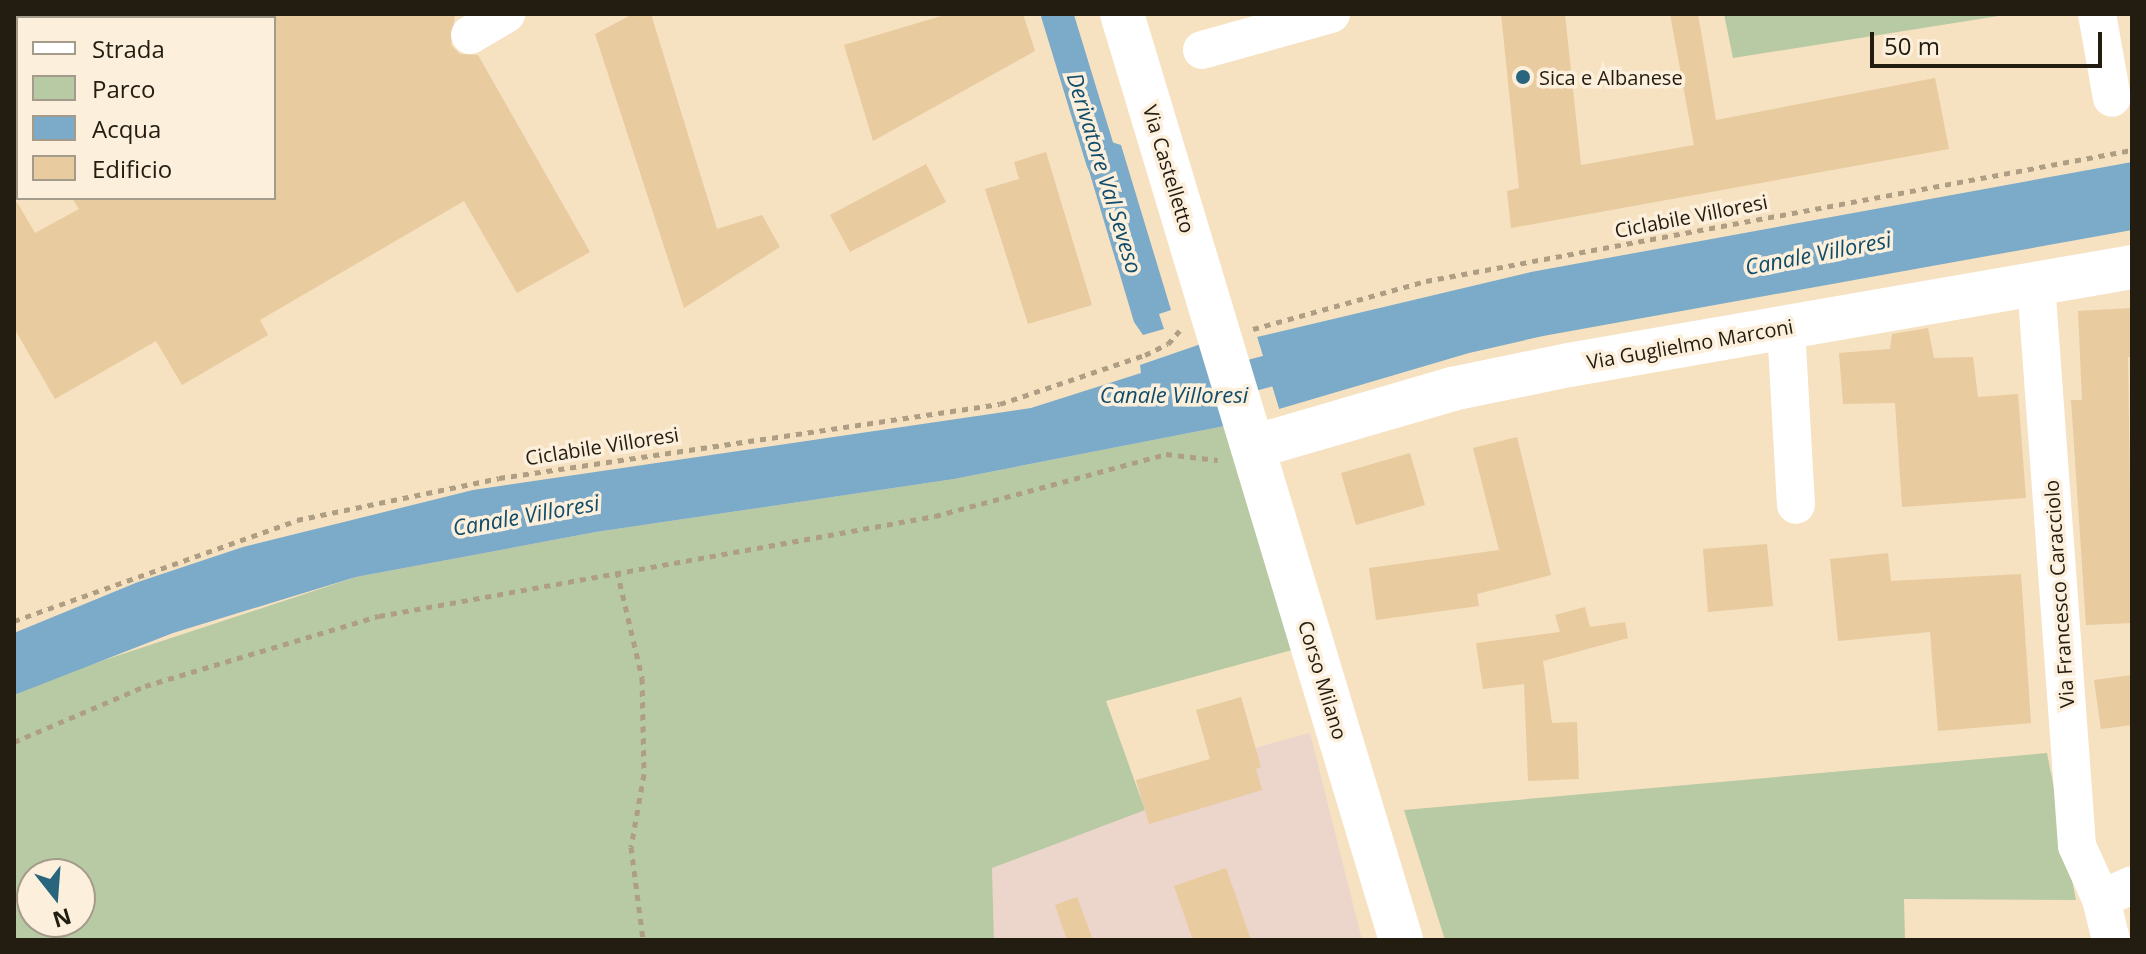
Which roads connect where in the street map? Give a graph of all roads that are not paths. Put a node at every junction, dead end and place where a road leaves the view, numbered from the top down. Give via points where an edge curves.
1 (506, 14) edge
2 (1122, 14) edge
3 (1331, 14) edge
4 (2097, 14) edge
5 (470, 35) dead end
6 (1202, 50) dead end
7 (2112, 98) dead end
8 (2132, 267) edge
9 (2036, 283) junction
10 (1786, 327) junction
11 (1253, 444) junction
12 (1796, 505) dead end
13 (2117, 892) edge
14 (1401, 940) edge
15 (2111, 940) edge

1 - 5 street
2 - 11 main road, Via Castelletto
3 - 6 street
4 - 7 street
8 - 9 main road, Via Guglielmo Marconi
9 - 10 main road, Via Guglielmo Marconi
9 - 13 street, Via Francesco Caracciolo via 2077,846
10 - 11 main road, Via Guglielmo Marconi via 1452,389
10 - 12 street
11 - 14 main road, Corso Milano
13 - 15 street, Via Francesco Caracciolo

